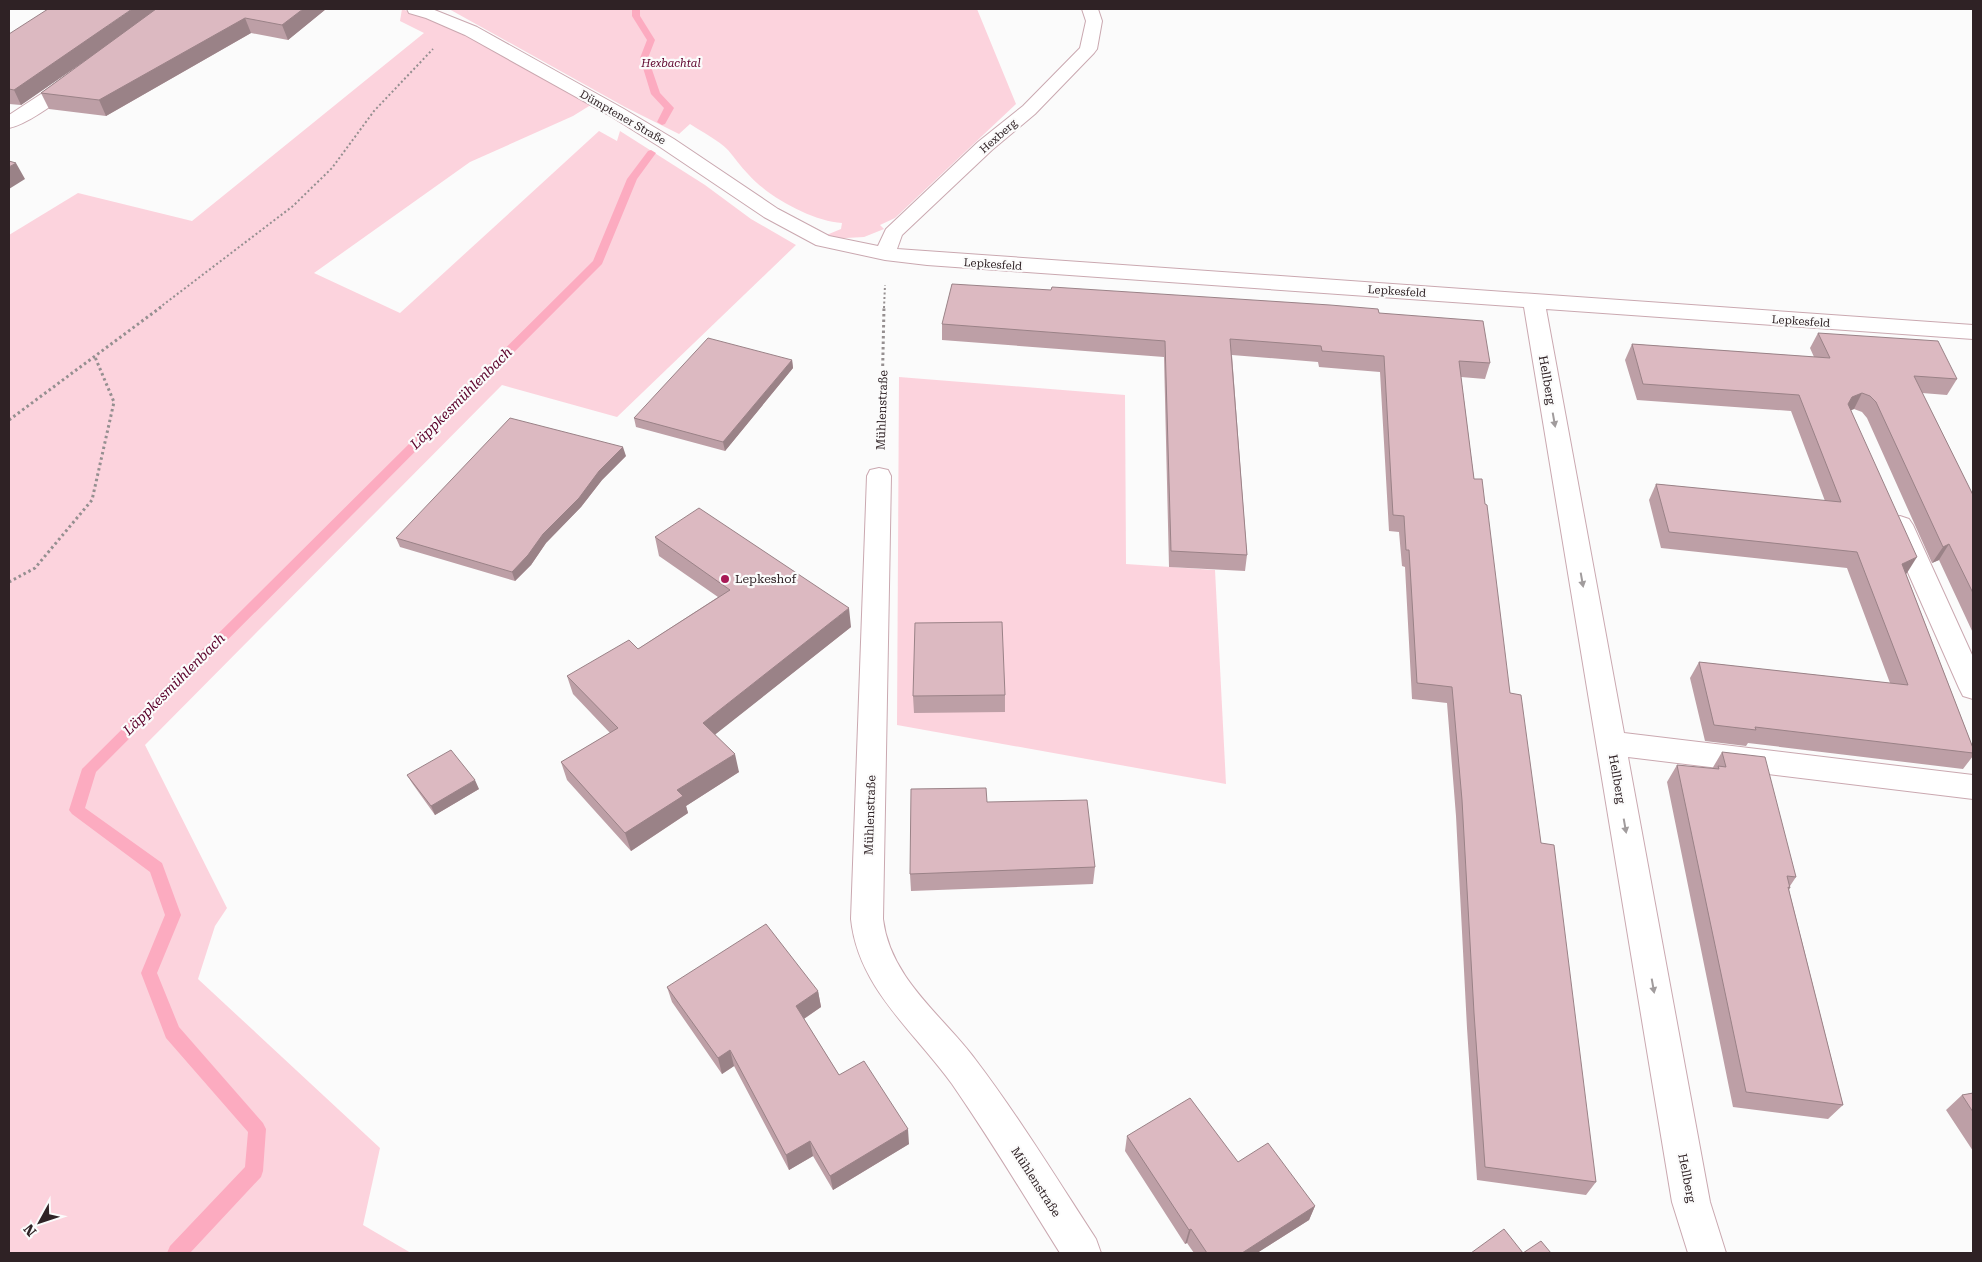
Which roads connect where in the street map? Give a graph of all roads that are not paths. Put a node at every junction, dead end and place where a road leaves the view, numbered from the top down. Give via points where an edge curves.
1 (415, 9) edge
2 (1090, 9) edge
3 (88, 70) edge
4 (9, 123) edge
5 (823, 241) joint
6 (885, 254) junction
7 (1534, 303) junction
8 (1973, 332) edge
9 (880, 476) road end
10 (1889, 500) edge
11 (1973, 688) edge
12 (1611, 743) junction
13 (1973, 787) edge
14 (1082, 1253) edge
15 (1707, 1253) edge

1 - 5 street, Dümptener Straße via 471,31 618,113 772,213
2 - 6 street, Hexberg via 1094,21 1088,49 1029,110 985,146 893,233
3 - 4 street
5 - 6 street, Lepkesfeld
6 - 7 street, Lepkesfeld
7 - 8 street, Lepkesfeld
7 -> 12 street, Hellberg
9 - 14 street, Mühlenstraße via 867,919 872,945 880,966 894,987 962,1070
10 - 11 street
12 - 13 street
12 -> 15 street, Hellberg via 1691,1202

